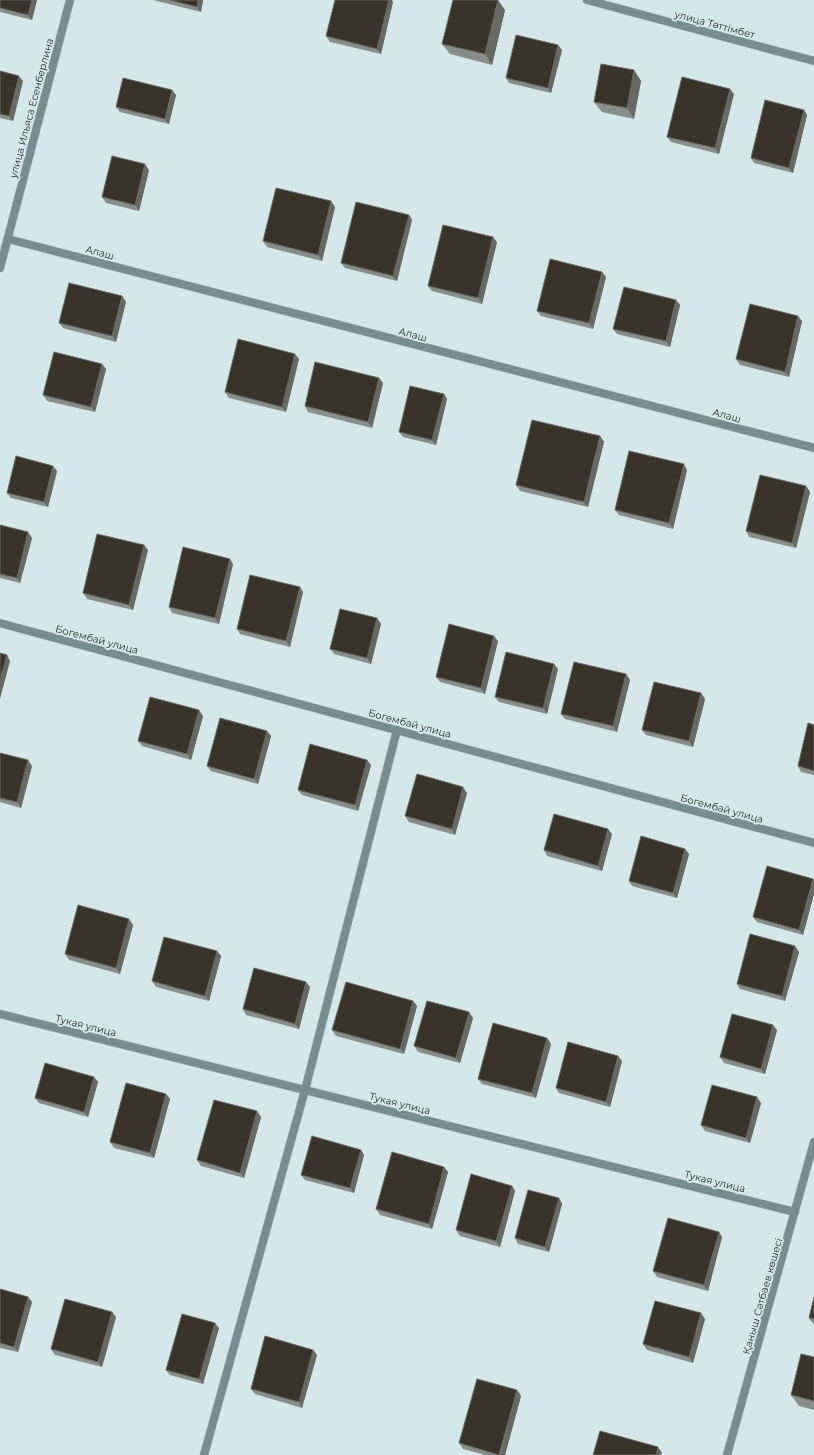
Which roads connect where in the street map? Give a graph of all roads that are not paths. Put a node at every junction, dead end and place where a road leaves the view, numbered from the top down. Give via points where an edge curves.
1 (70, 0) edge
2 (587, 0) edge
3 (599, 2) edge
4 (814, 61) edge
5 (8, 239) junction
6 (0, 268) edge
7 (814, 448) edge
8 (0, 623) edge
9 (397, 730) junction
10 (814, 843) edge
11 (0, 1014) edge
12 (305, 1090) junction
13 (814, 1142) edge
14 (796, 1212) junction
15 (204, 1455) edge
16 (727, 1455) edge

1 - 5 street, улица Ильяса Есенберлина
2 - 3 street, улица Тәттімбет
3 - 4 street, улица Тәттімбет
5 - 6 street, улица Ильяса Есенберлина
5 - 7 street, Алаш
8 - 9 street, Богембай улица
9 - 10 street, Богембай улица
9 - 12 street
11 - 12 street, Тукая улица
12 - 14 street, Тукая улица
12 - 15 street
13 - 14 street, Қаныш Сәтбаев көшесі
14 - 16 street, Қаныш Сәтбаев көшесі

